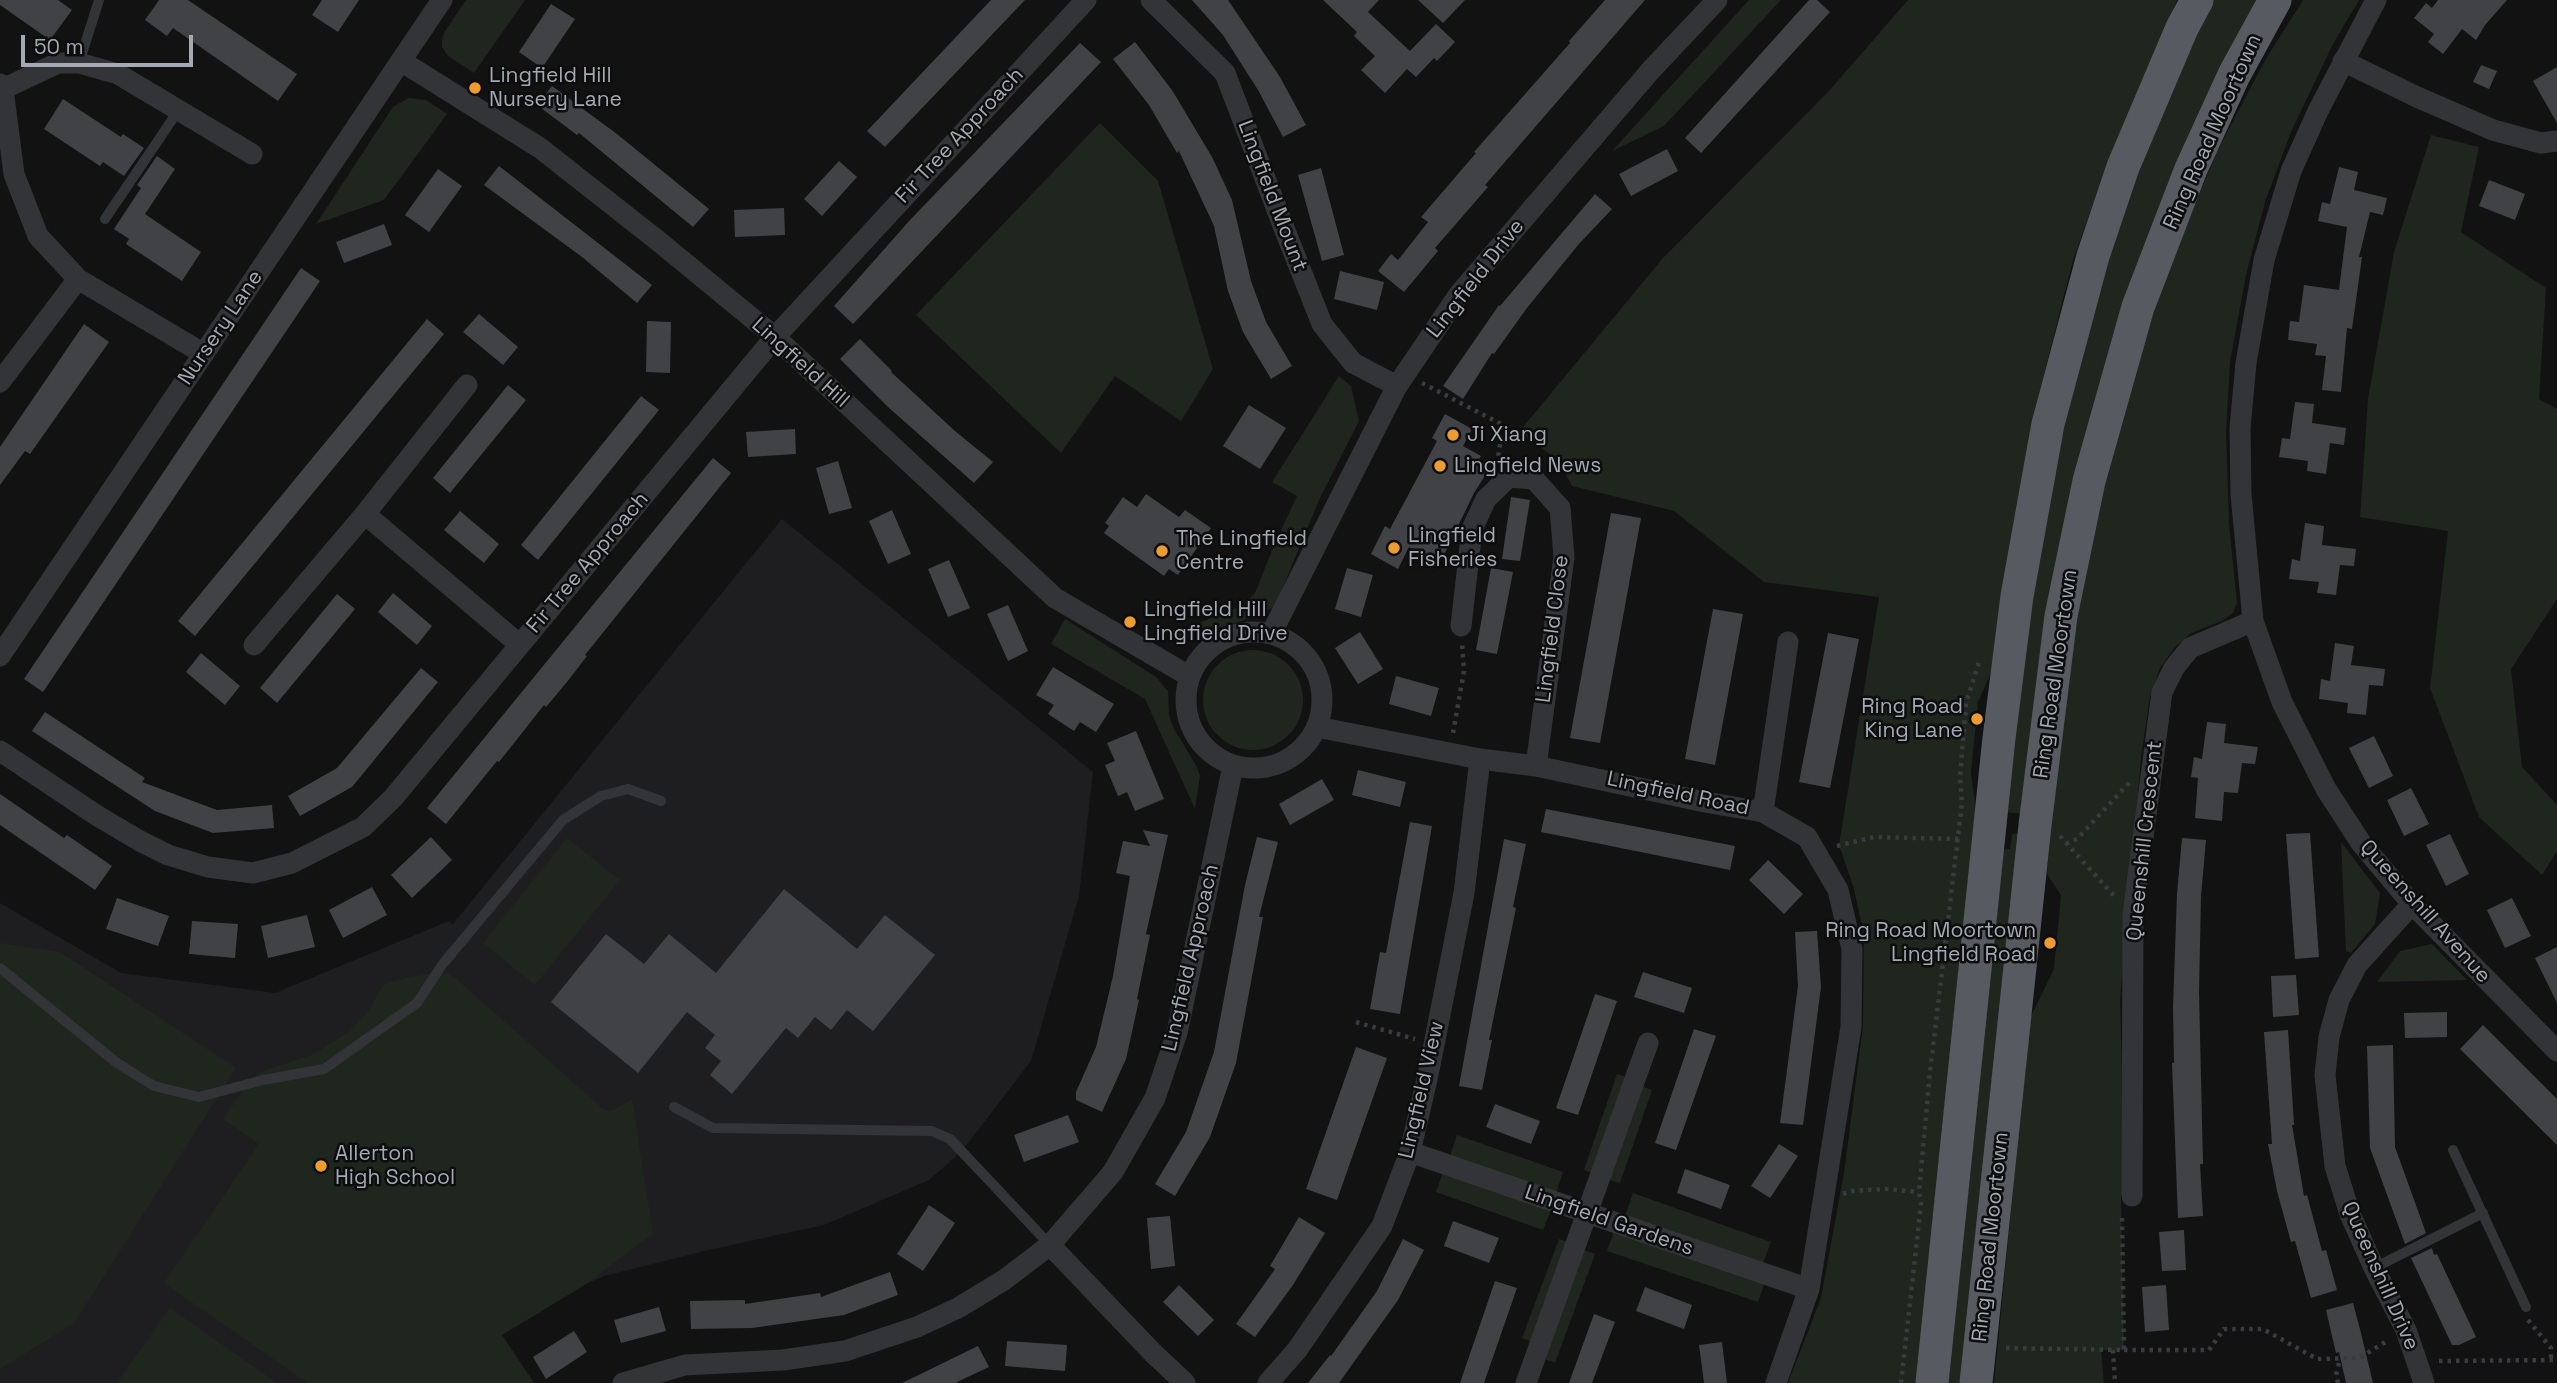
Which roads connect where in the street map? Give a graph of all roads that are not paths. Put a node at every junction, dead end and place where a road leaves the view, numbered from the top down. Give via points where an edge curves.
1 (99, 0) edge
2 (442, 0) edge
3 (1086, 0) edge
4 (1151, 0) edge
5 (1717, 0) edge
6 (2197, 0) edge
7 (2275, 0) edge
8 (2376, 0) edge
9 (401, 61) junction
10 (2343, 61) junction
11 (79, 63) junction
12 (2, 86) edge
13 (178, 111) junction
14 (2557, 141) edge
15 (252, 154) dead end
16 (7, 175) edge
17 (106, 219) dead end
18 (78, 279) junction
19 (775, 337) junction
20 (204, 354) junction
21 (1401, 380) junction
22 (0, 382) edge
23 (467, 385) dead end
24 (365, 514) junction
25 (2253, 621) junction
26 (1461, 626) road end
27 (1271, 634) junction
28 (1788, 642) dead end
29 (254, 645) dead end
30 (520, 645) junction
31 (0, 656) edge
32 (1189, 676) junction
33 (1317, 727) junction
34 (0, 751) edge
35 (1480, 759) junction
36 (1536, 765) junction
37 (1233, 766) junction
38 (661, 801) dead end
39 (1763, 812) junction
40 (2412, 904) junction
41 (0, 968) edge
42 (1648, 1043) dead end
43 (2557, 1051) edge
44 (674, 1107) dead end
45 (2453, 1150) dead end
46 (1410, 1152) junction
47 (2132, 1196) road end
48 (2483, 1213) junction
49 (1588, 1214) junction
50 (1050, 1245) junction
51 (2374, 1268) junction
52 (1808, 1289) junction
53 (2526, 1307) road end
54 (623, 1383) edge
55 (1185, 1383) edge
56 (1268, 1383) edge
57 (1526, 1383) edge
58 (1776, 1383) edge
59 (1932, 1383) edge
60 (1976, 1383) edge
61 (2424, 1383) edge

1 - 11 lane
2 - 9 street, Nursery Lane
3 - 19 street, Fir Tree Approach
4 - 21 street, Lingfield Mount via 1225,73 1322,324 1353,362
5 - 21 street, Lingfield Drive via 1460,293
6 - 59 highway, Ring Road Moortown via 2123,167 2093,256 2049,425 2017,596 1998,738
7 - 60 highway, Ring Road Moortown via 2191,169 2143,294 2089,481 2061,615
8 - 10 street, Queenshill Avenue
9 - 19 street, Lingfield Hill via 540,148
9 - 20 street, Nursery Lane
10 - 14 street via 2493,130 2541,143
10 - 25 street, Queenshill Avenue via 2291,171 2264,260 2246,363 2240,428 2241,494
11 - 12 street via 58,63
11 - 13 street via 118,74
12 - 16 street
13 - 15 street
13 - 17 lane
16 - 18 street via 38,236
18 - 20 street
18 - 22 street
19 - 30 street, Fir Tree Approach
19 - 32 street, Lingfield Hill via 1055,598
20 - 31 street, Nursery Lane
21 - 27 street, Lingfield Drive
23 - 24 street
24 - 29 street
24 - 30 street
25 - 40 street, Queenshill Avenue via 2282,702 2326,789 2361,843
25 - 47 street, Queenshill Crescent via 2190,648 2162,692 2133,914
26 - 36 street, Lingfield Close via 1472,529 1486,499 1508,477 1534,479 1560,508 1564,557
27 - 32 street via 1227,637 1201,656
27 - 33 street via 1306,655 1318,676 1322,704
28 - 39 street
30 - 34 street, Fir Tree Approach via 394,798 363,827 292,863 253,873 208,867 159,850 96,815
32 - 37 street via 1185,709 1192,732 1212,755
33 - 35 street, Lingfield Road
33 - 37 street via 1289,759 1267,768
35 - 36 street, Lingfield Road
35 - 46 street, Lingfield View via 1464,893
36 - 39 street, Lingfield Road
37 - 50 street, Lingfield Approach via 1177,1033 1155,1098 1113,1172
38 - 41 lane via 628,789 601,796 563,820 417,1003 324,1069 199,1097 154,1086 117,1063
39 - 52 street, Lingfield Road via 1807,838 1838,890 1852,949 1851,1027
40 - 43 street, Queenshill Avenue
40 - 51 street, Queenshill Drive via 2357,965 2339,1000 2325,1075 2335,1166
42 - 49 street
44 - 50 lane via 713,1128 932,1131 950,1139
45 - 48 lane
46 - 49 street, Lingfield Gardens
46 - 56 street, Lingfield View via 1382,1226 1297,1350
48 - 51 lane
48 - 53 lane
49 - 52 street, Lingfield Gardens
49 - 57 street
50 - 54 street, Lingfield Approach via 958,1308 845,1351 783,1360 685,1365
50 - 55 street
51 - 61 street, Queenshill Drive via 2406,1329
52 - 58 street, Lingfield Road

